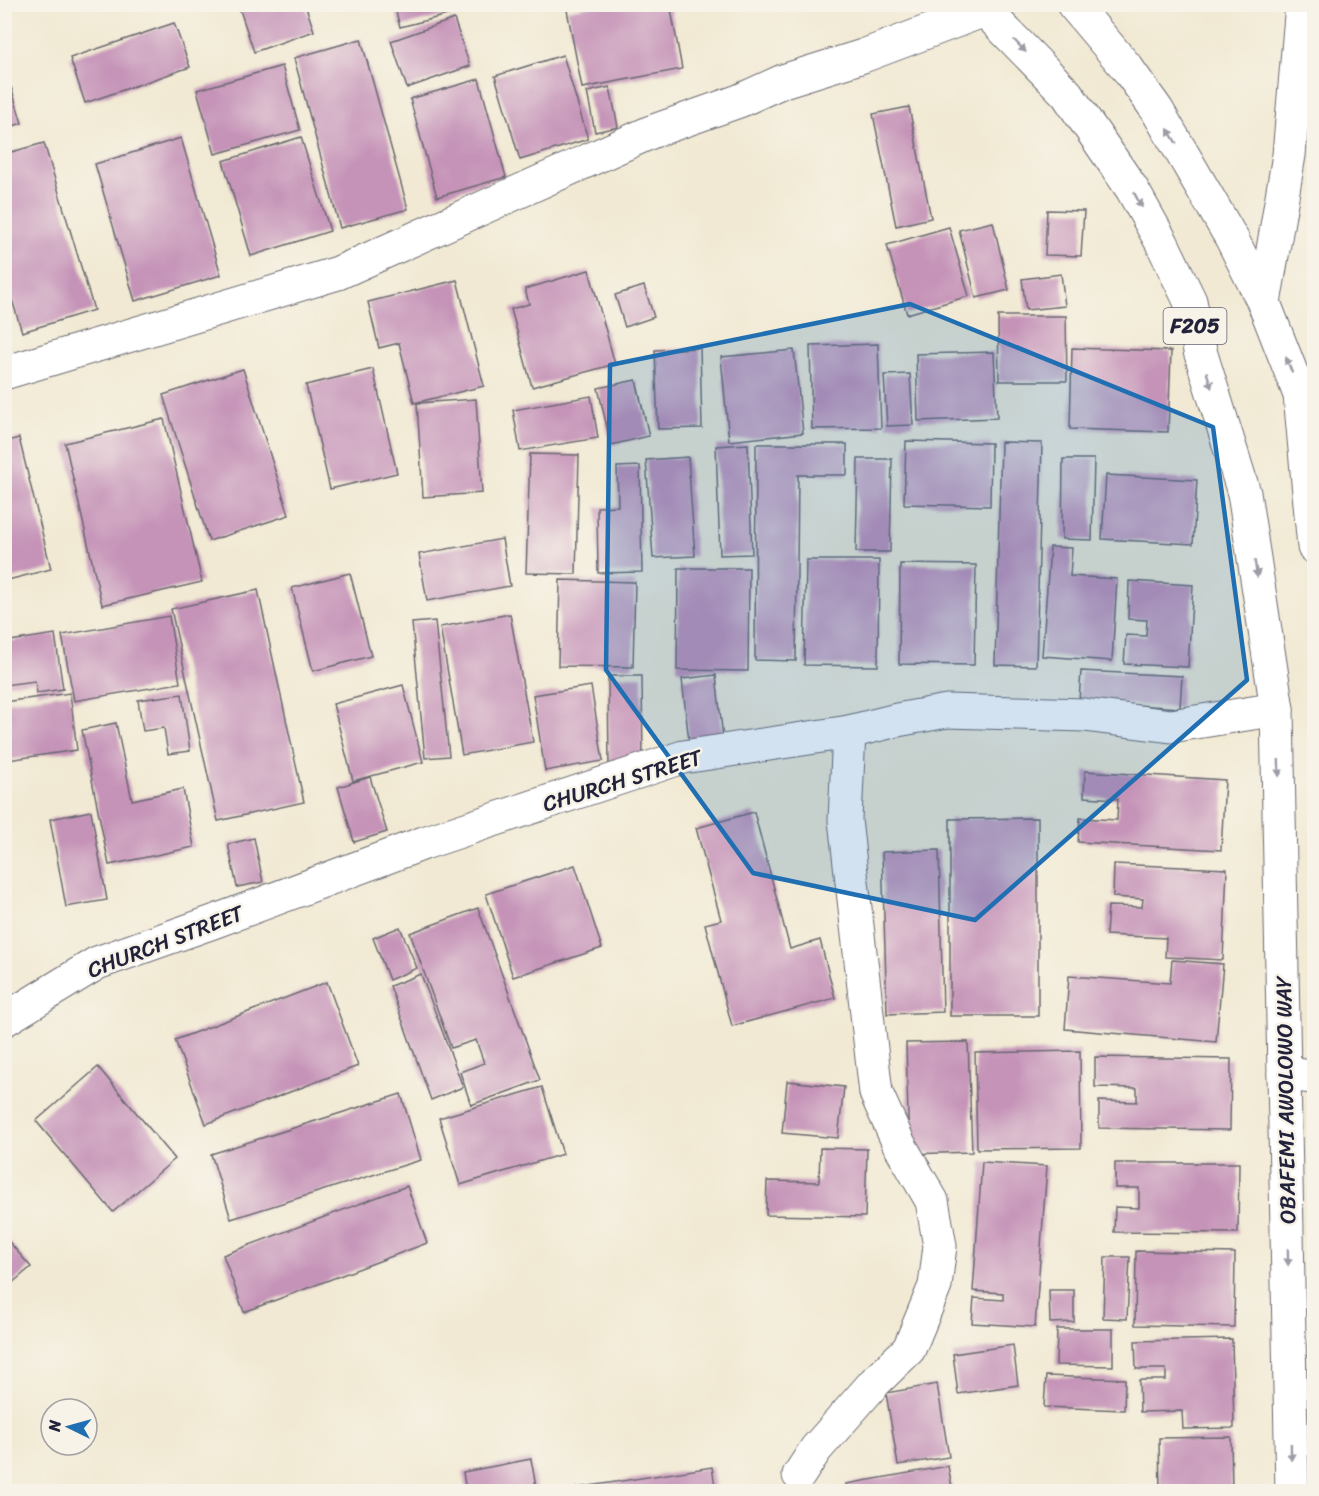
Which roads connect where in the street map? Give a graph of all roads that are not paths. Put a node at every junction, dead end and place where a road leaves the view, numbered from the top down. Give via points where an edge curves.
1 (1073, 4) edge
2 (1302, 4) edge
3 (982, 8) edge
4 (1264, 303) junction
5 (4, 373) edge
6 (1307, 393) edge
7 (1314, 547) edge
8 (1277, 709) junction
9 (849, 732) junction
10 (4, 1020) edge
11 (1299, 1076) edge
12 (799, 1475) dead end
13 (1292, 1491) edge

4 -> 1 street via 1232,239 1156,110
2 - 4 street via 1289,155
3 - 5 street via 863,56 783,81 651,132 338,273
3 -> 8 street, F205 via 1067,94 1132,189 1190,301 1200,351 1244,493
6 -> 4 street
6 - 7 street
8 - 9 street, CHURCH STREET via 1171,726 1084,715 947,711
8 -> 11 street, OBAFEMI AWOLOWO WAY / F205
9 - 10 street, CHURCH STREET via 683,757 424,843 97,963
9 - 12 street via 845,820 876,1093 899,1144 932,1201 940,1246 935,1286 909,1349 816,1449
11 -> 13 street, OBAFEMI AWOLOWO WAY / F205

